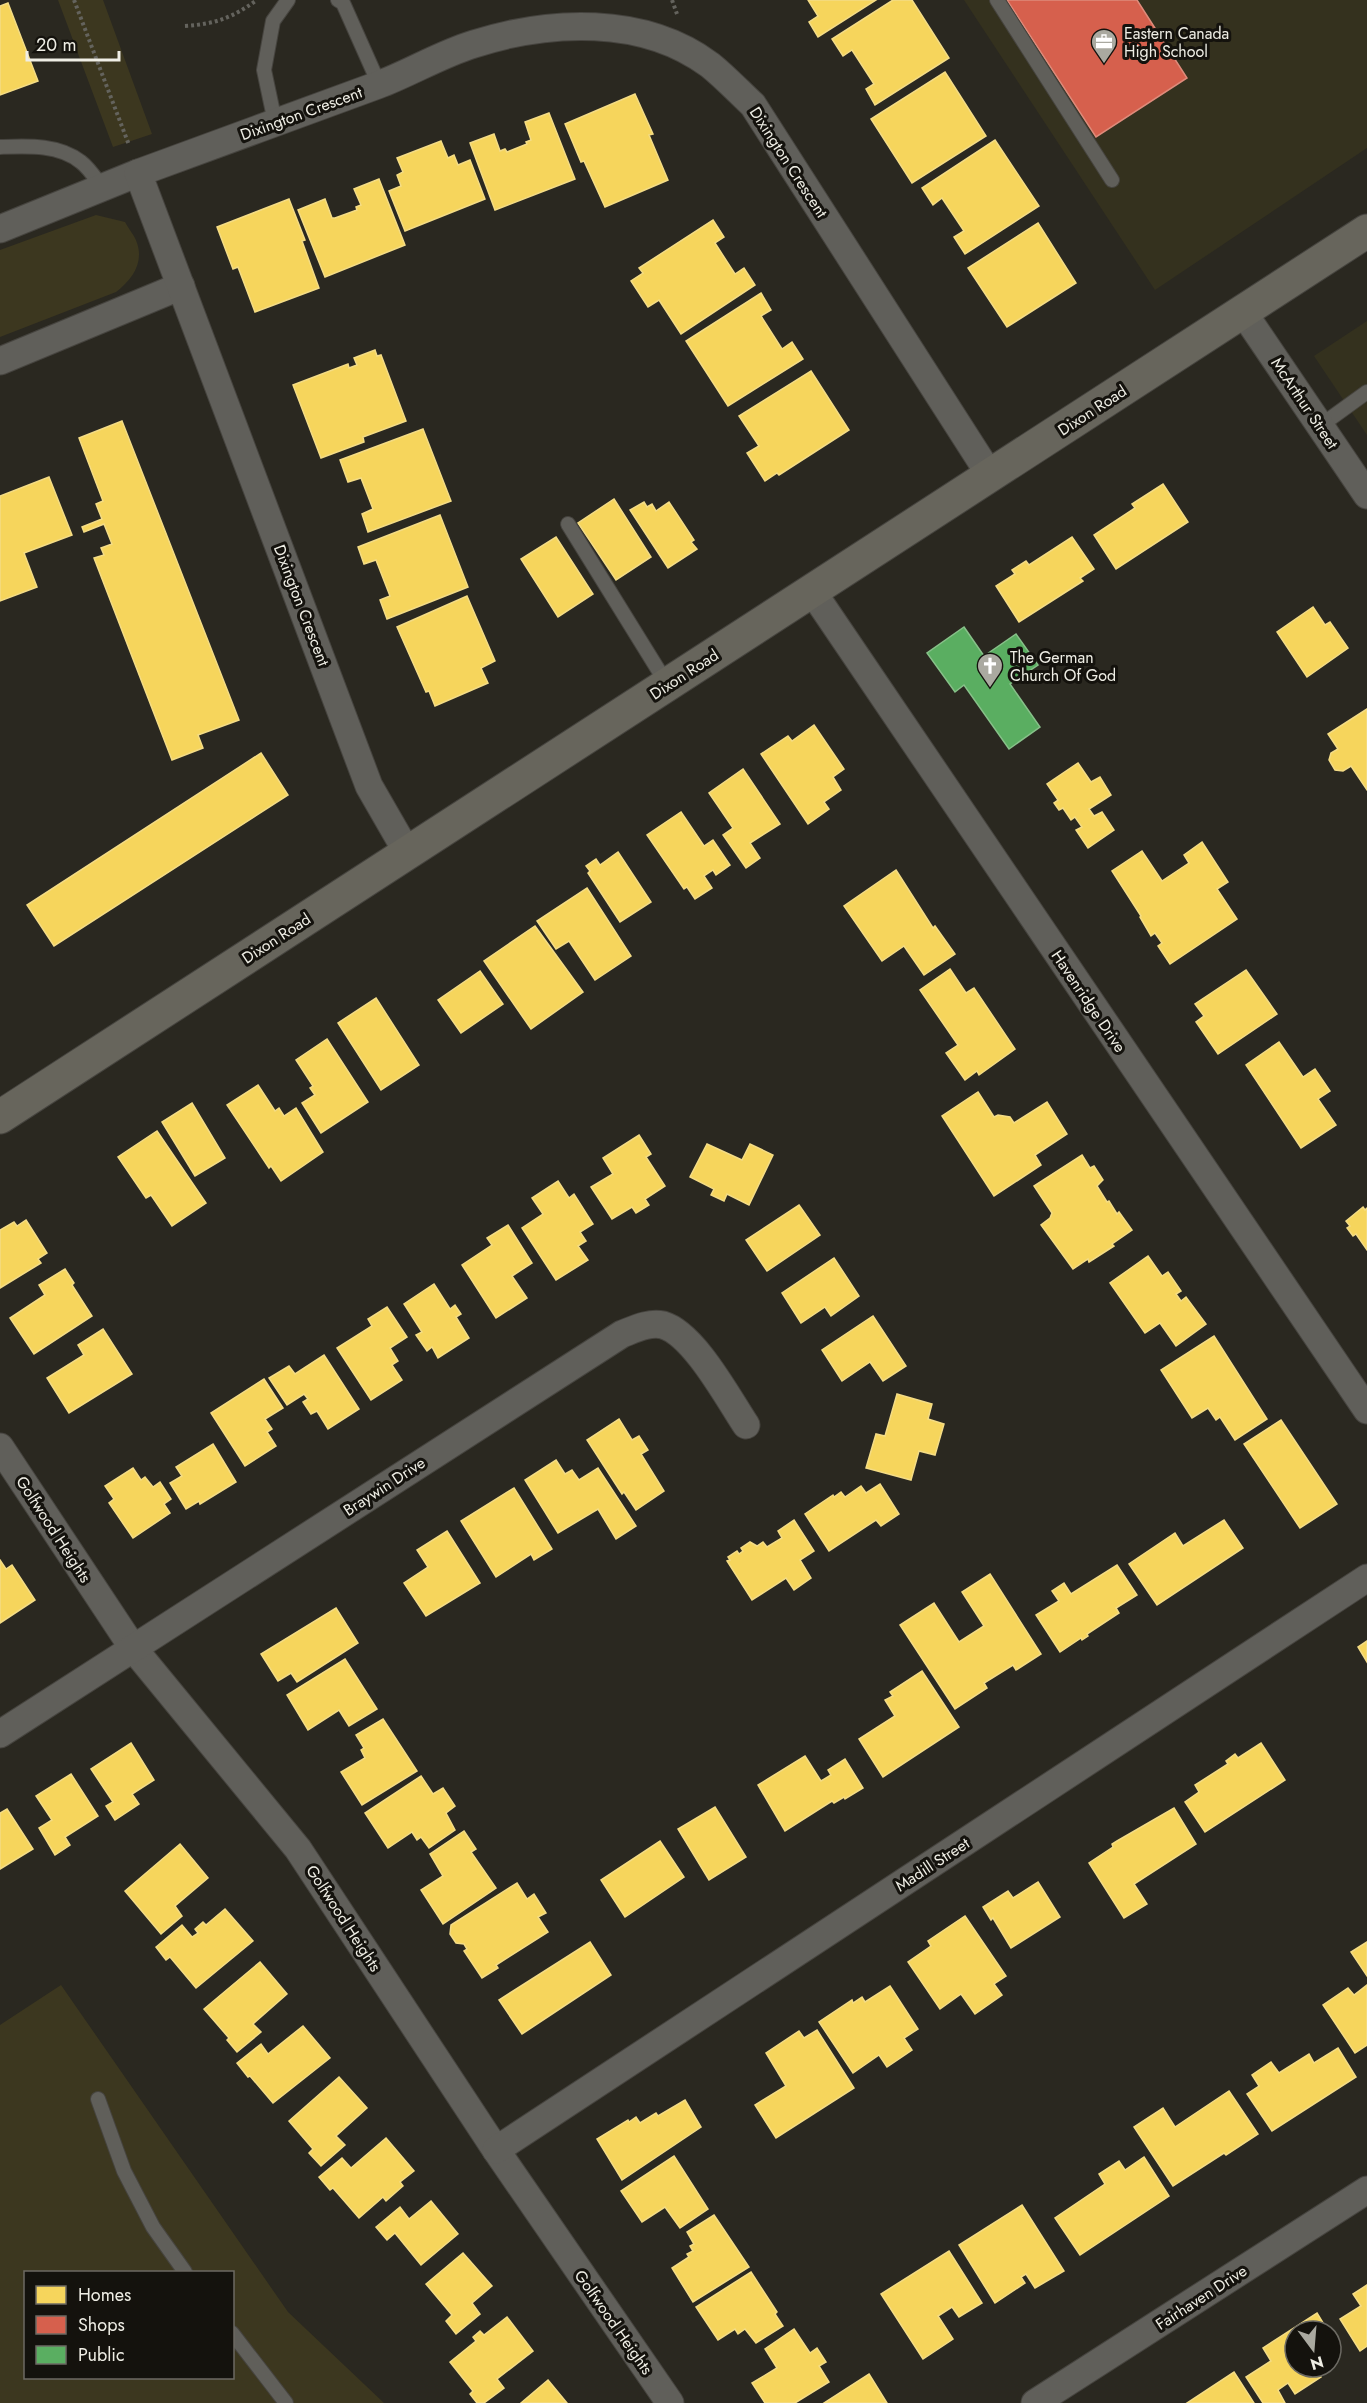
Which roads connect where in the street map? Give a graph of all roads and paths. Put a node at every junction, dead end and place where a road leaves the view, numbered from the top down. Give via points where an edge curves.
1 (74, 0) edge
2 (257, 0) edge
3 (288, 0) edge
4 (338, 0) edge
5 (997, 0) edge
6 (185, 26) dead end
7 (379, 84) junction
8 (275, 122) junction
9 (0, 147) edge
10 (138, 173) junction
11 (1112, 180) dead end
12 (102, 187) junction
13 (0, 228) edge
14 (1367, 231) edge
15 (181, 286) junction
16 (1243, 312) junction
17 (0, 361) edge
18 (1367, 392) edge
19 (1320, 426) junction
20 (990, 476) junction
21 (1367, 495) edge
22 (568, 524) dead end
23 (812, 591) junction
24 (667, 684) junction
25 (407, 852) junction
26 (0, 1117) edge
27 (1367, 1410) edge
28 (746, 1425) dead end
29 (0, 1447) edge
30 (1367, 1578) edge
31 (133, 1648) junction
32 (0, 1734) edge
33 (98, 2099) dead end
34 (496, 2150) junction
35 (1367, 2190) edge
36 (184, 2271) edge
37 (234, 2336) edge
38 (286, 2403) edge
39 (670, 2403) edge
40 (1035, 2403) edge

1 - 10 path
2 - 6 path via 237,14 210,24
3 - 8 lane via 273,21 264,70
4 - 7 lane via 343,3
5 - 11 lane
7 - 8 street, Dixington Crescent
7 - 20 street, Dixington Crescent via 472,44 515,33 581,25 632,30 710,65 753,105
8 - 10 street, Dixington Crescent
9 - 12 lane via 29,145 64,152 82,162
10 - 12 street, Dixington Crescent
10 - 15 street, Dixington Crescent
12 - 13 street, Dixington Crescent
14 - 16 main road, Dixon Road
15 - 17 street
15 - 25 street, Dixington Crescent via 369,786
16 - 19 street, McArthur Street
16 - 20 main road, Dixon Road
18 - 19 lane
19 - 21 street, McArthur Street
20 - 23 main road, Dixon Road
22 - 24 lane
23 - 24 main road, Dixon Road
23 - 27 street, Havenridge Drive
24 - 25 main road, Dixon Road
25 - 26 main road, Dixon Road
28 - 31 street, Braywin Drive via 692,1344 676,1330 661,1325 633,1330
29 - 31 street, Golfwood Heights
30 - 34 street, Madill Street
31 - 32 street, Braywin Drive
31 - 34 street, Golfwood Heights via 298,1849
33 - 36 lane via 124,2171 153,2227
34 - 39 street, Golfwood Heights
35 - 40 street, Fairhaven Drive
37 - 38 lane

